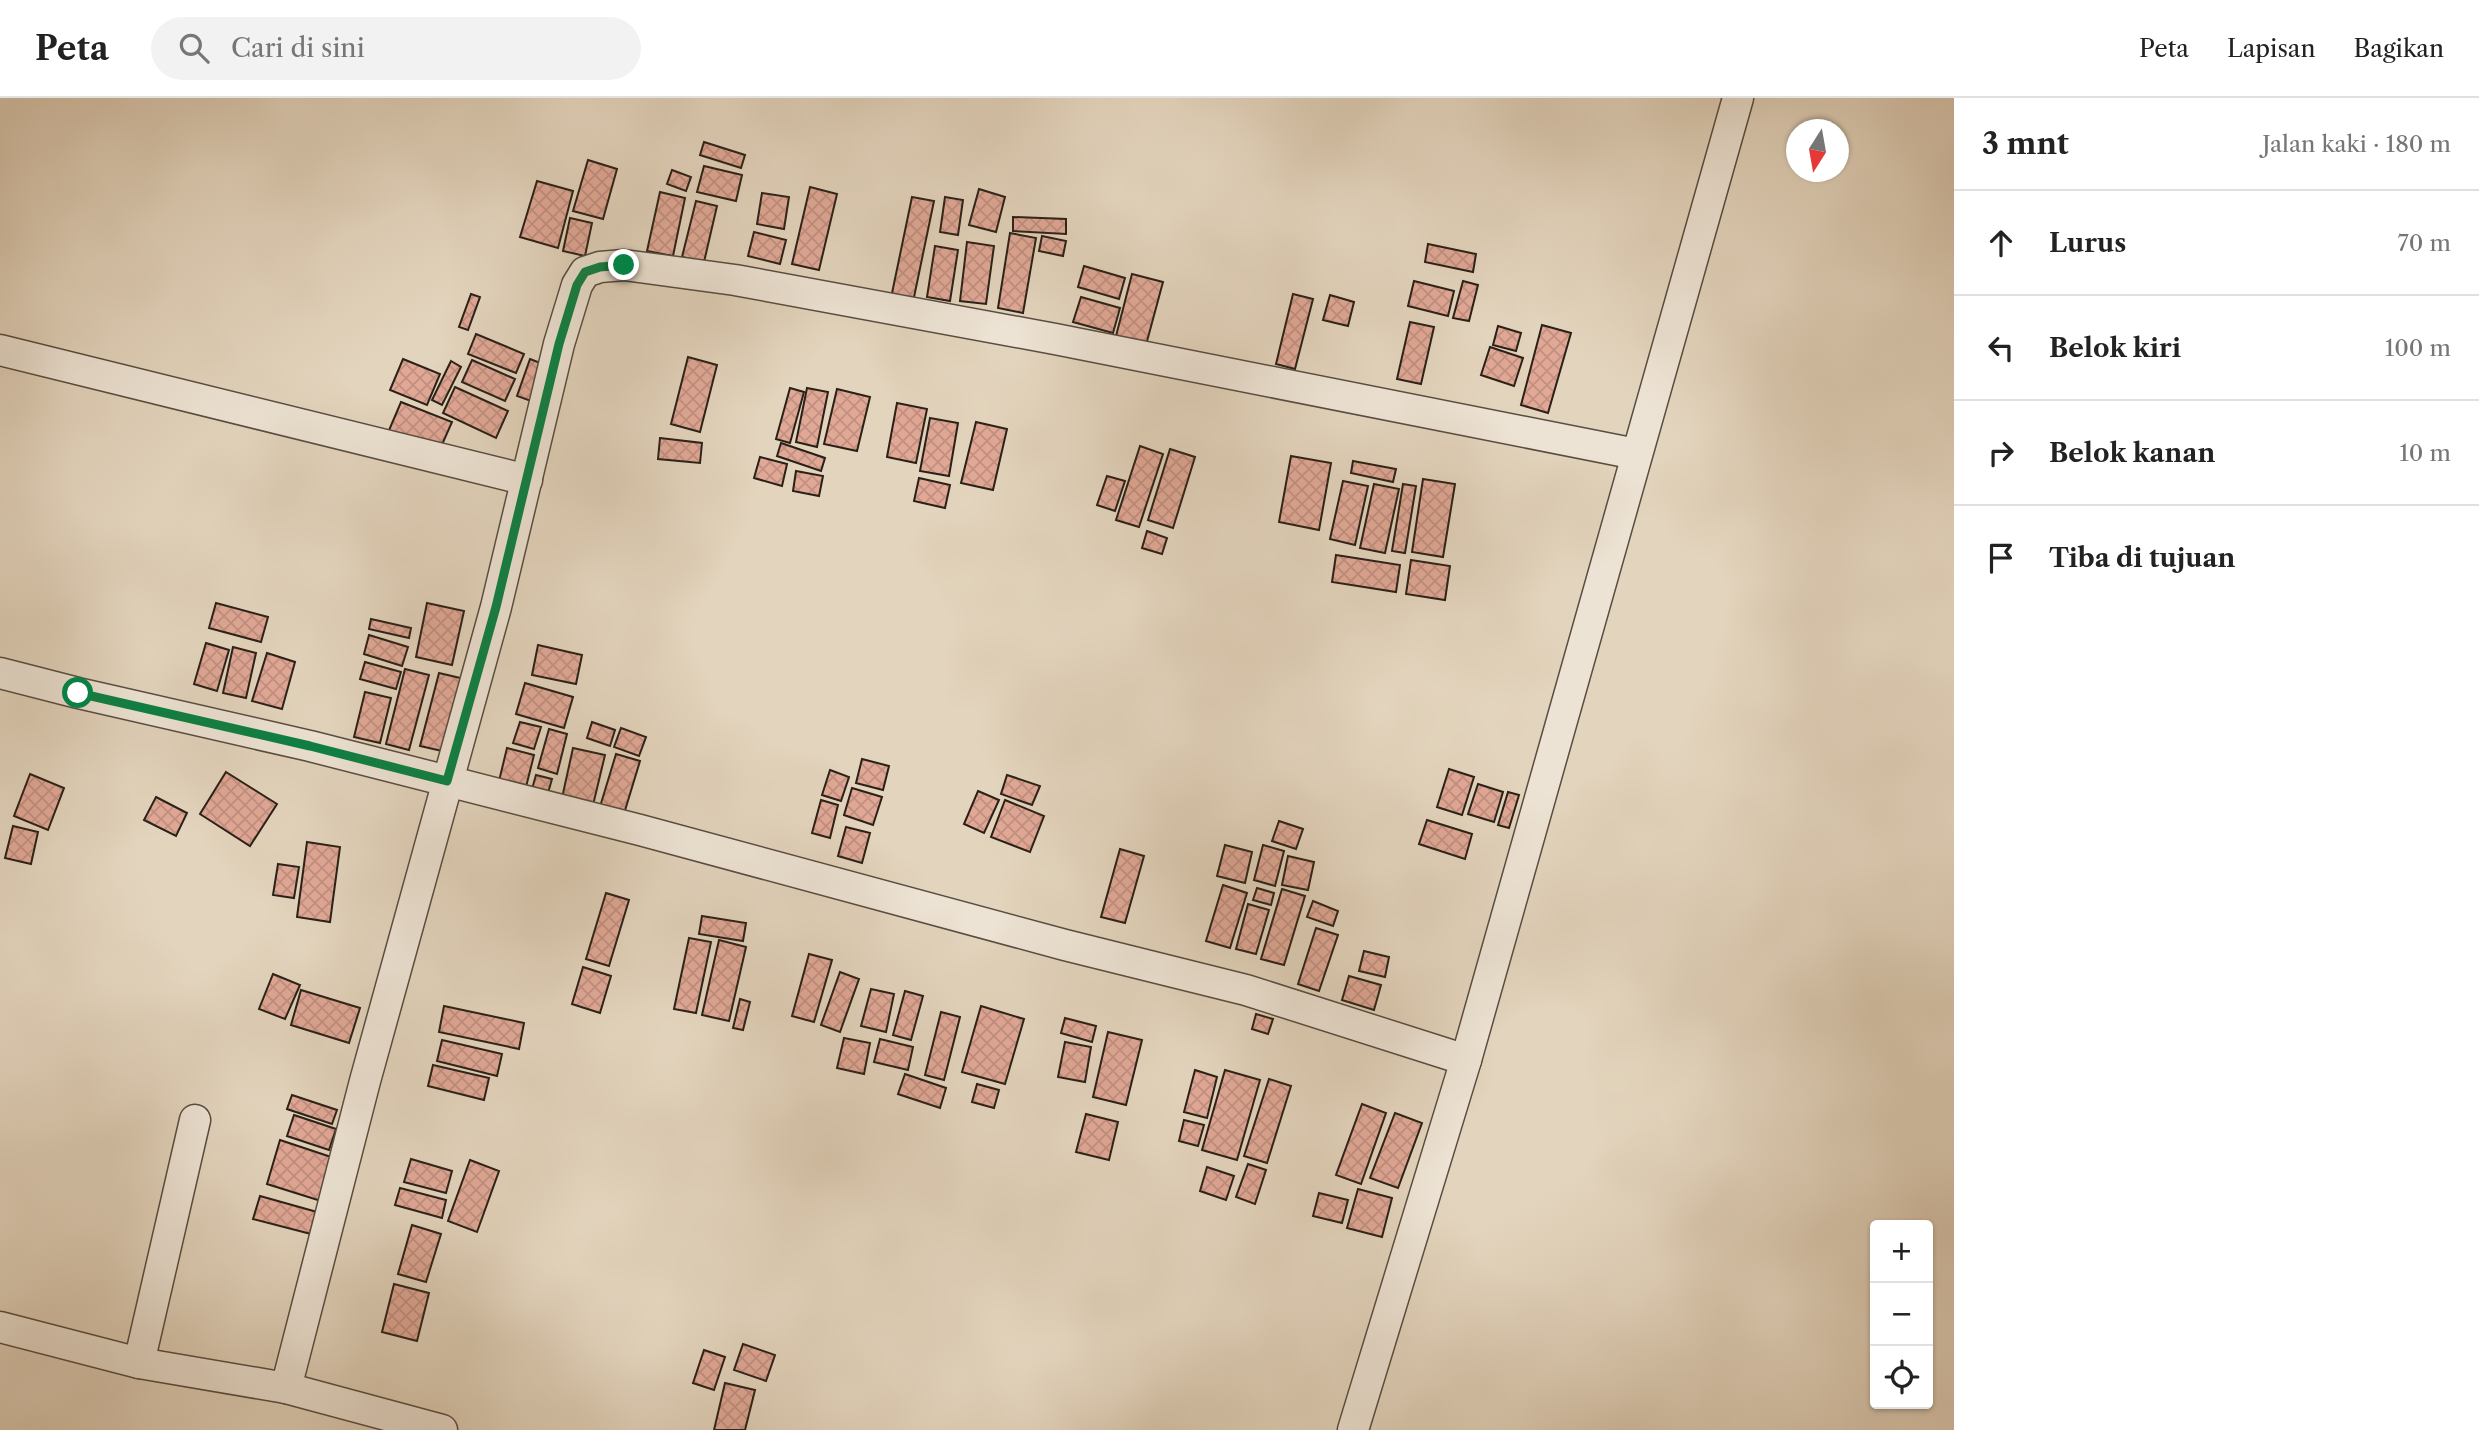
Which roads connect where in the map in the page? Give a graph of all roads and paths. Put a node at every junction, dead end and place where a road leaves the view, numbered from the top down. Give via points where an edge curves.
1 (1738, 98) edge
2 (0, 350) edge
3 (1636, 454) junction
4 (527, 480) junction
5 (0, 673) edge
6 (447, 781) junction
7 (1466, 1060) junction
8 (195, 1120) dead end
9 (0, 1327) edge
10 (139, 1363) junction
11 (286, 1388) junction
12 (442, 1430) edge
13 (1353, 1430) edge

1 - 3 street
2 - 4 street
3 - 4 street via 1055,339 735,280 624,265 585,272 577,285
3 - 7 street
4 - 6 street
5 - 6 street
6 - 7 street via 1246,990
6 - 11 street
7 - 13 street
8 - 10 street
9 - 10 street
10 - 11 street
11 - 12 street

